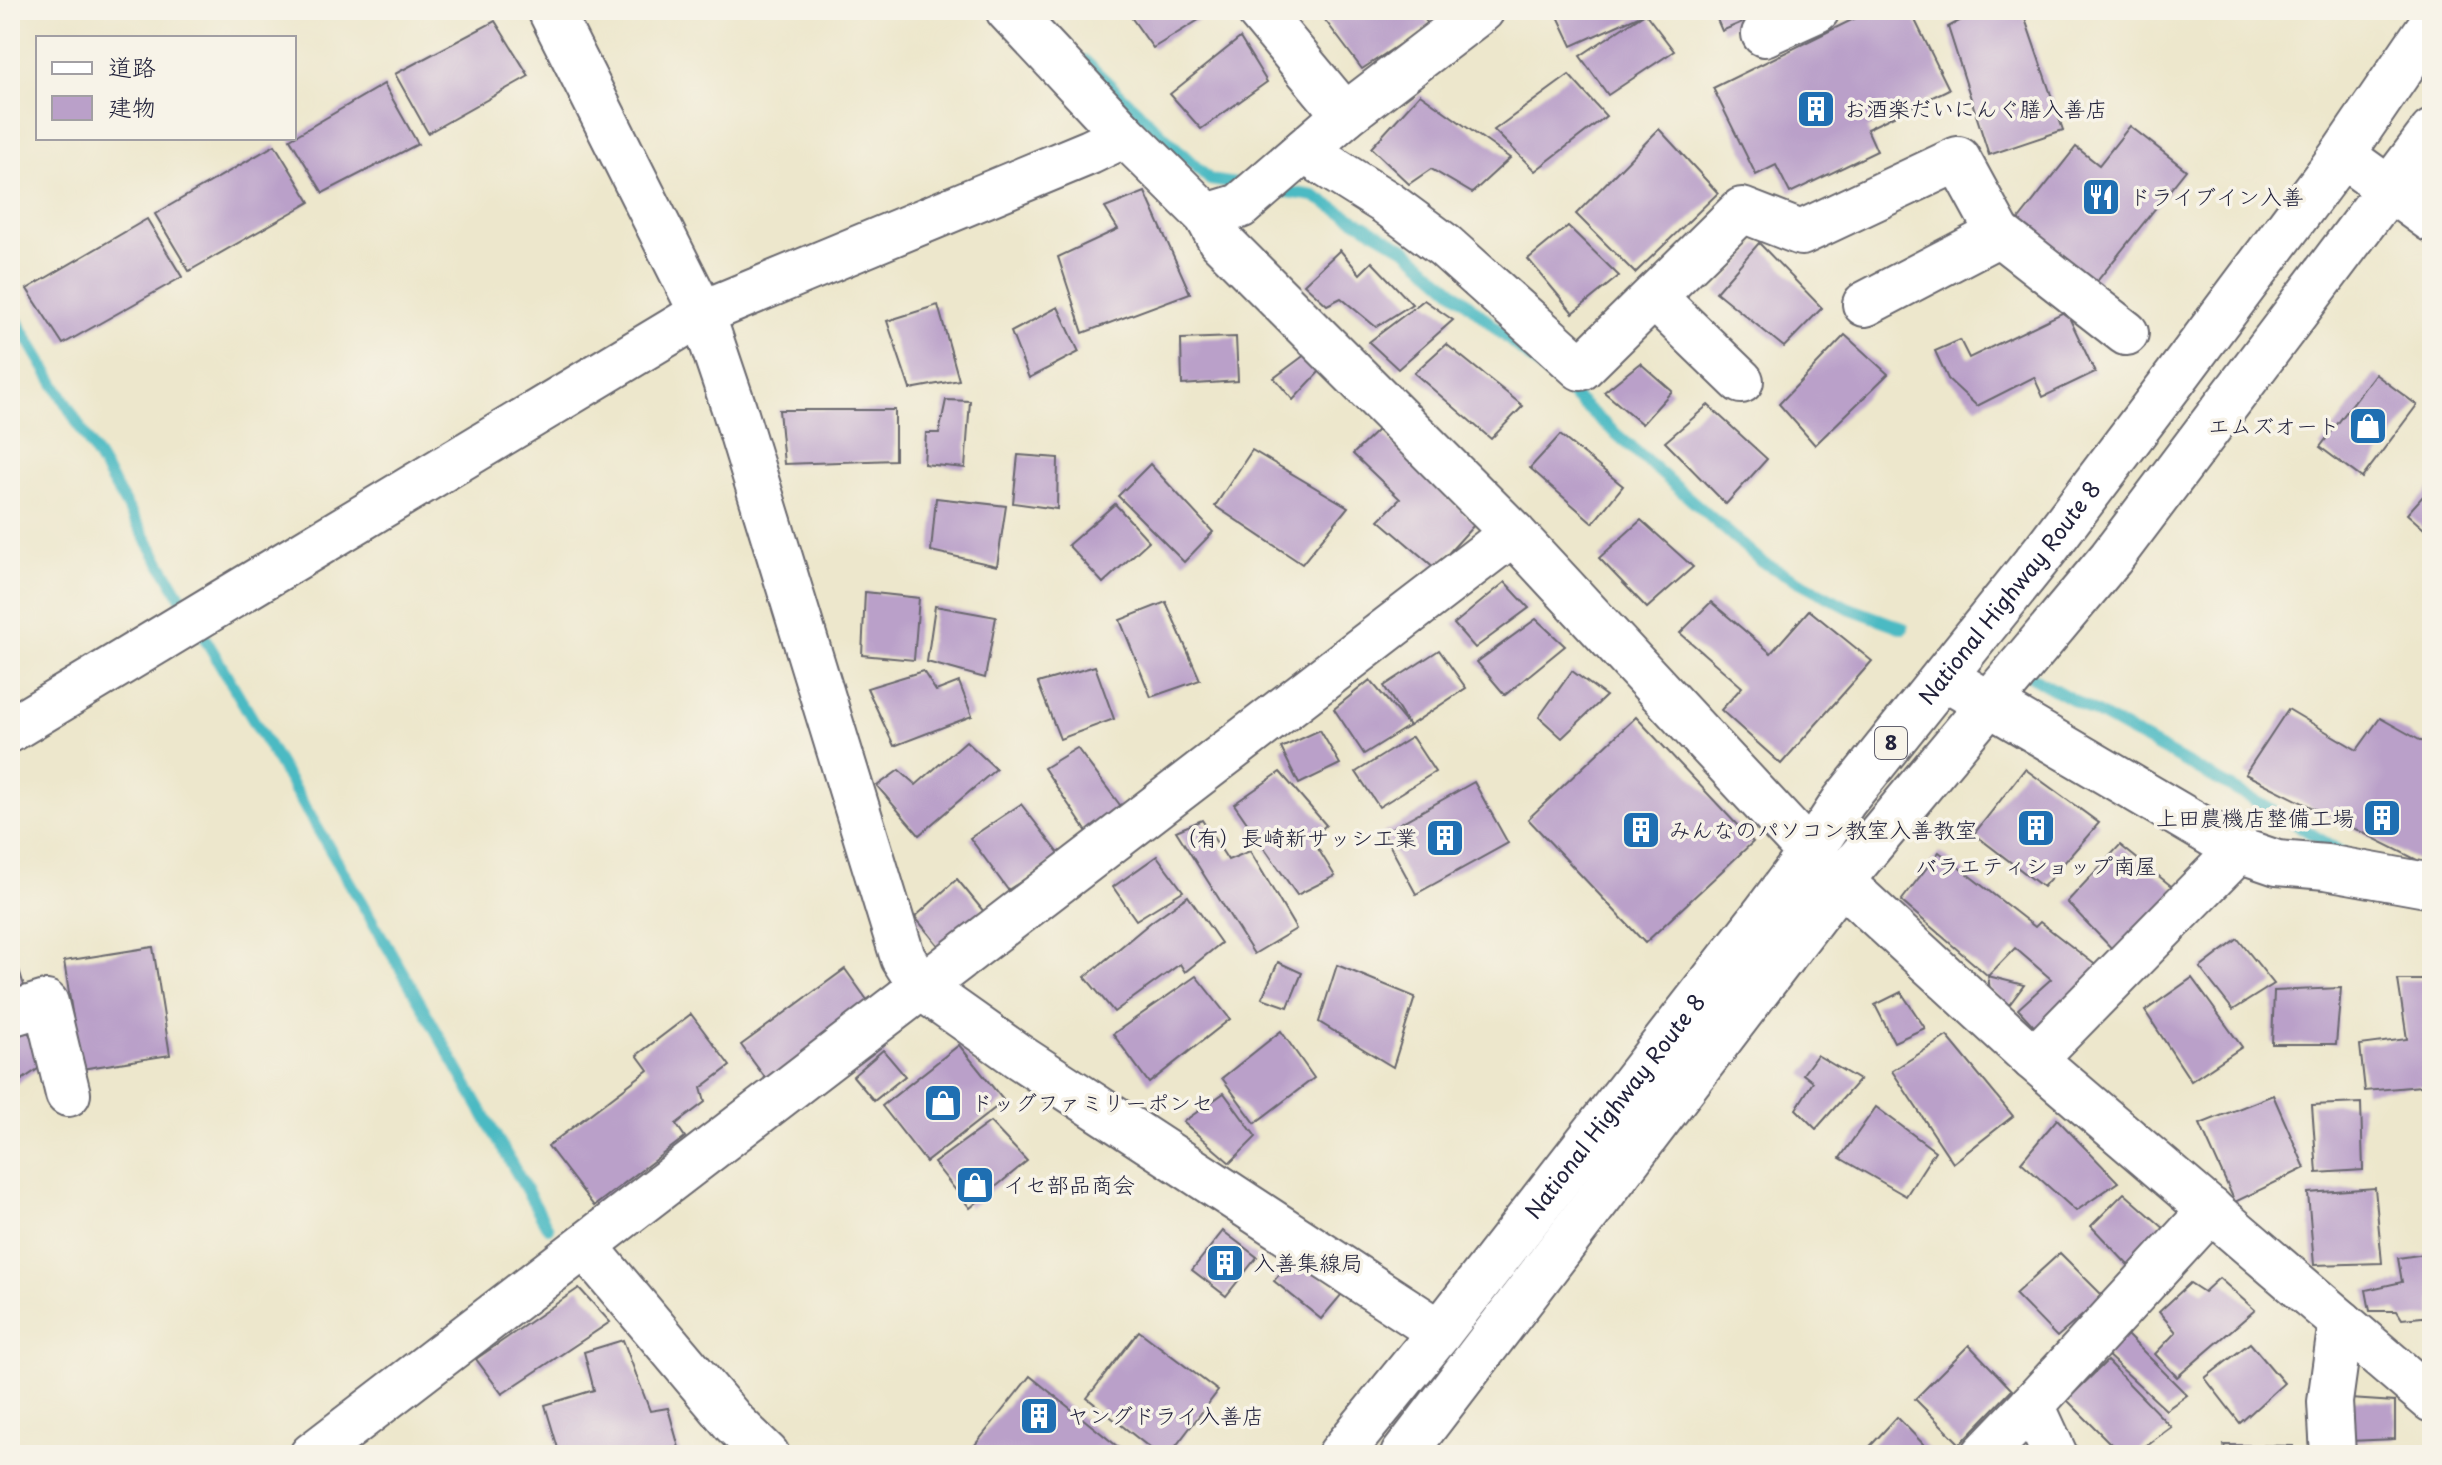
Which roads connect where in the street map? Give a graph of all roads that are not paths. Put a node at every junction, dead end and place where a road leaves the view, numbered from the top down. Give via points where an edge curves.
1 (550, 10) edge
2 (1008, 10) edge
3 (1482, 10) edge
4 (1817, 10) edge
5 (1263, 12) edge
6 (2432, 23) edge
7 (1764, 34) dead end
8 (1345, 115) junction
9 (2432, 132) edge
10 (1125, 135) junction
11 (1304, 151) junction
12 (2342, 155) junction
13 (1207, 216) junction
14 (2432, 220) edge
15 (1999, 234) junction
16 (1654, 297) junction
17 (1865, 304) dead end
18 (702, 313) junction
19 (2126, 333) dead end
20 (1741, 381) dead end
21 (1513, 533) junction
22 (1944, 677) junction
23 (10, 730) edge
24 (2239, 850) junction
25 (1825, 868) junction
26 (2432, 886) edge
27 (922, 988) junction
28 (10, 1014) edge
29 (2034, 1059) junction
30 (68, 1094) dead end
31 (2211, 1210) junction
32 (585, 1246) junction
33 (2341, 1322) junction
34 (1440, 1332) junction
35 (2432, 1400) edge
36 (2032, 1405) junction
37 (312, 1455) edge
38 (767, 1455) edge
39 (1340, 1455) edge
40 (1403, 1455) edge
41 (1984, 1455) edge
42 (2055, 1455) edge
43 (2333, 1455) edge

1 - 18 main road
2 - 10 main road
3 - 8 main road
4 - 7 main road
5 - 8 main road
6 - 12 main road, National Highway Route 8 / 8
8 - 11 main road
9 - 25 main road, National Highway Route 8 / 8 via 2111,558
10 - 13 main road
10 - 18 main road
11 - 13 main road via 1240,206
11 - 16 main road via 1445,246 1581,368
12 - 14 main road
12 - 22 main road, National Highway Route 8 / 8
13 - 21 main road via 1220,240
15 - 16 main road via 1958,159 1801,233 1742,210
15 - 17 main road
15 - 19 main road
16 - 20 main road
18 - 23 main road
18 - 27 main road via 903,958
21 - 25 main road
21 - 27 main road
22 - 24 main road
22 - 25 main road, National Highway Route 8 / 8 via 1844,801
24 - 26 main road via 2277,863
24 - 29 main road
25 - 29 main road
25 - 34 main road, National Highway Route 8 / 8
25 - 40 main road, National Highway Route 8 / 8
27 - 32 main road
27 - 34 main road
28 - 30 main road via 46,1003
29 - 31 main road
31 - 33 main road
31 - 36 main road
32 - 37 main road
32 - 38 main road
33 - 35 main road
33 - 43 main road via 2330,1402
34 - 39 main road, National Highway Route 8 / 8
36 - 41 main road
36 - 42 main road

